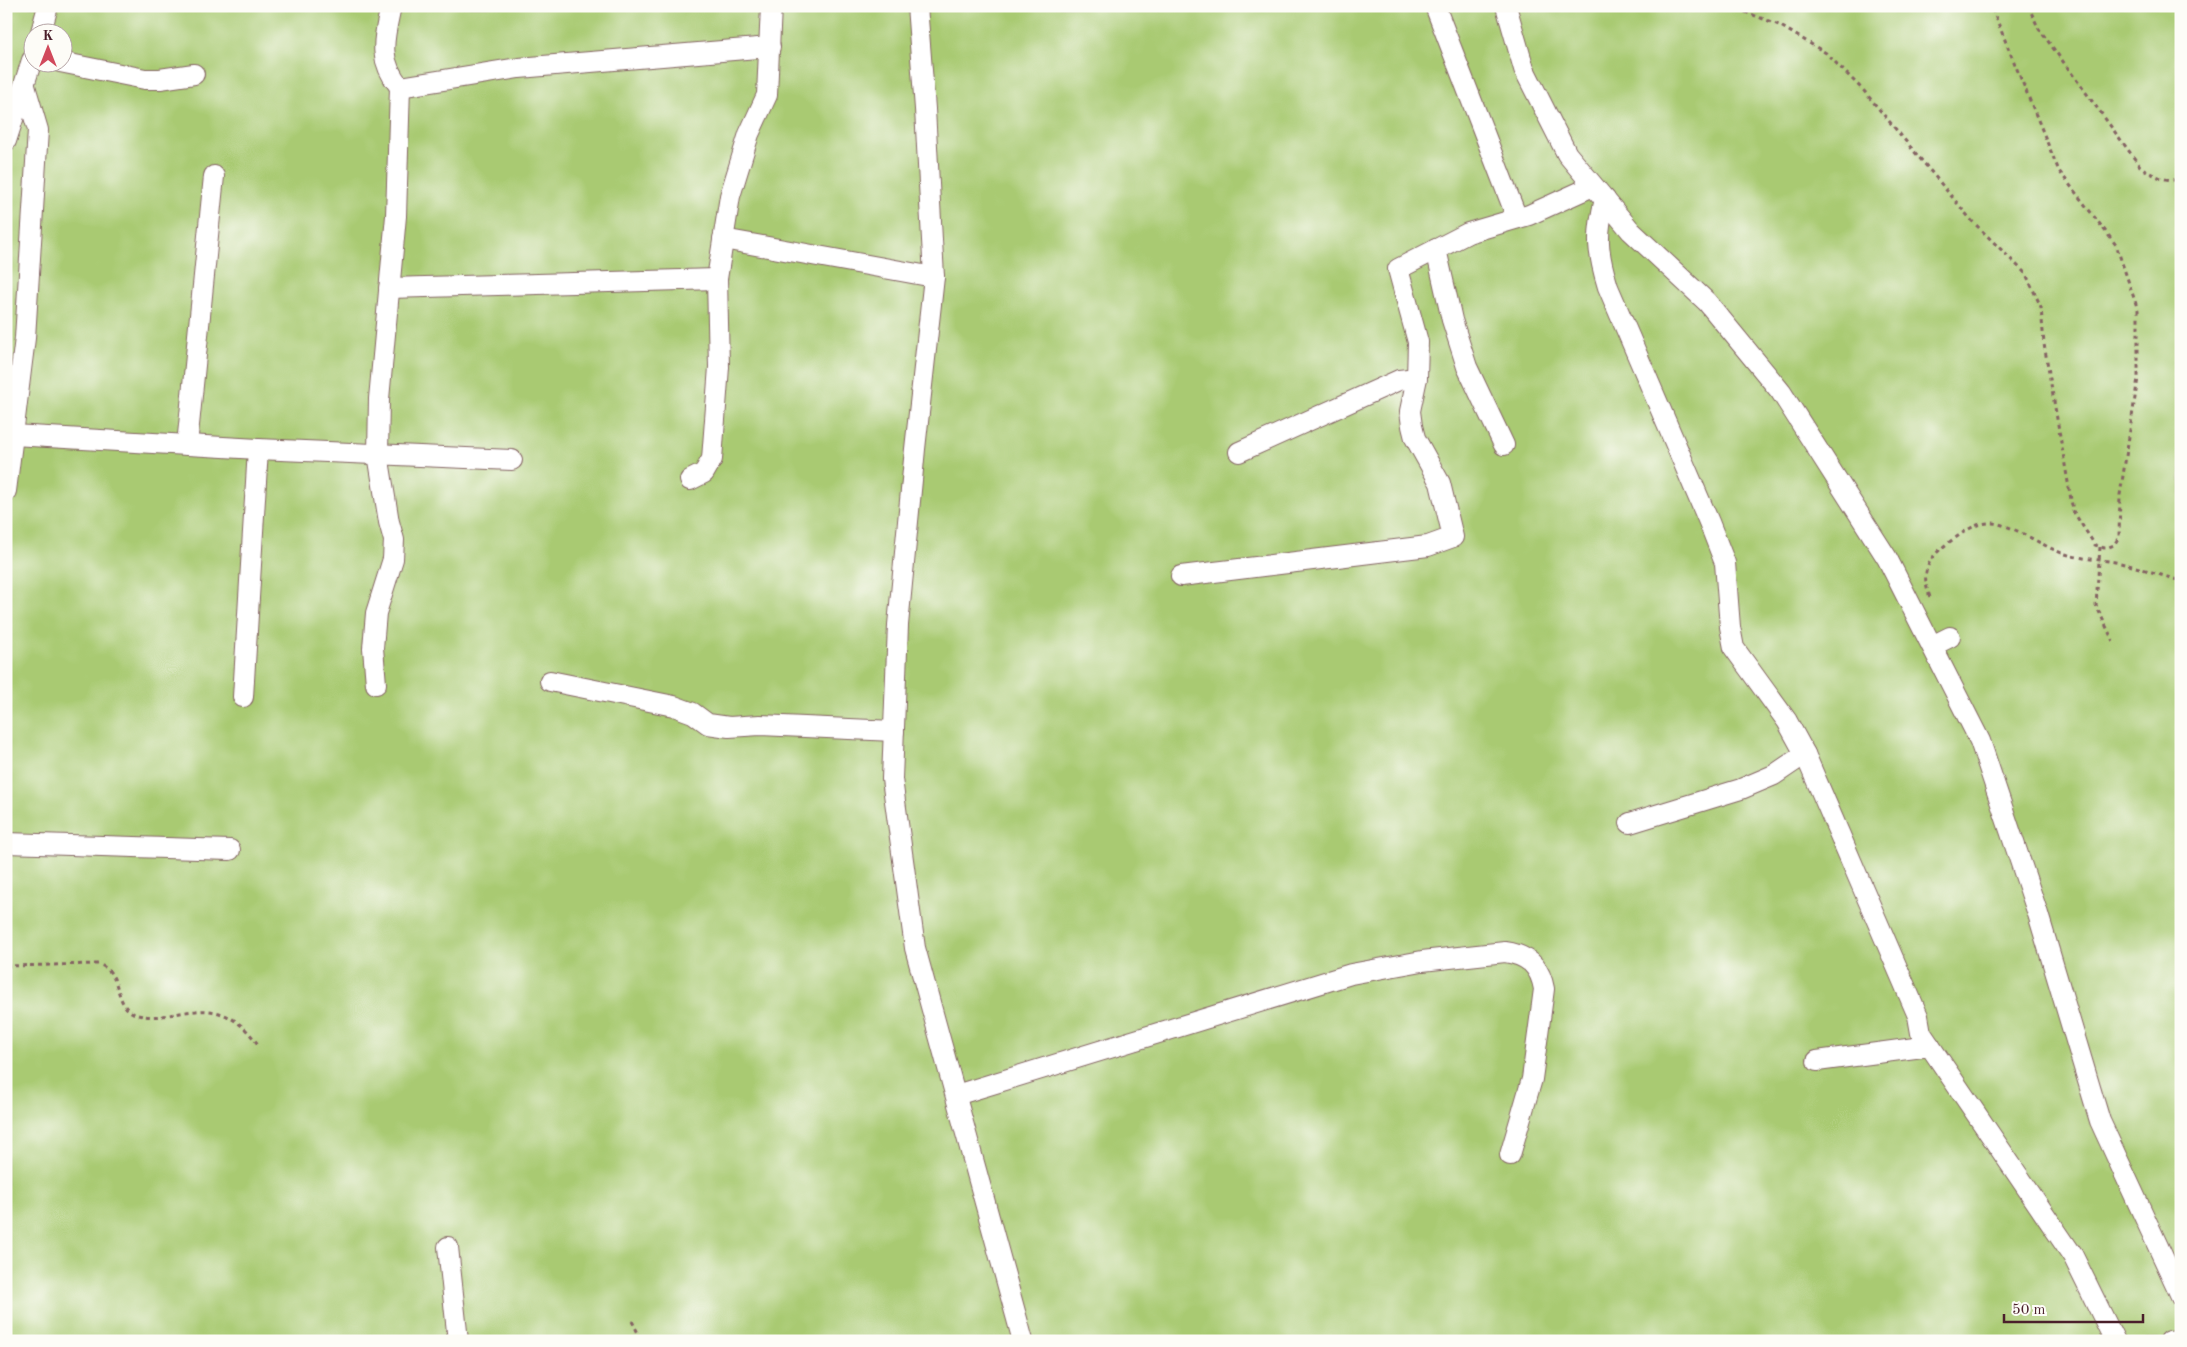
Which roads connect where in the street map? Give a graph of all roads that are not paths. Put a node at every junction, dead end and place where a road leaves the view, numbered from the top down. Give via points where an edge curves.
1 (48, 6) edge
2 (391, 6) edge
3 (771, 6) edge
4 (917, 6) edge
5 (1435, 6) edge
6 (1506, 6) edge
7 (44, 22) edge
8 (770, 46) junction
9 (72, 64) edge
10 (29, 72) edge
11 (194, 74) dead end
12 (25, 86) junction
13 (400, 87) junction
14 (6, 141) edge
15 (214, 176) dead end
16 (1599, 192) junction
17 (1531, 213) junction
18 (723, 239) junction
19 (1436, 249) junction
20 (934, 277) junction
21 (717, 279) junction
22 (389, 288) junction
23 (1417, 378) junction
24 (14, 435) junction
25 (187, 445) junction
26 (1504, 445) dead end
27 (258, 450) junction
28 (1239, 452) dead end
29 (378, 454) junction
30 (512, 460) dead end
31 (690, 480) dead end
32 (6, 491) edge
33 (1180, 576) dead end
34 (1950, 637) dead end
35 (1932, 646) junction
36 (550, 681) dead end
37 (376, 684) dead end
38 (243, 697) dead end
39 (894, 731) junction
40 (1805, 754) junction
41 (1630, 823) dead end
42 (6, 843) edge
43 (230, 850) dead end
44 (1930, 1046) junction
45 (1817, 1061) dead end
46 (956, 1094) junction
47 (1510, 1155) dead end
48 (448, 1247) dead end
49 (2181, 1296) edge
50 (2181, 1339) edge
51 (458, 1341) edge
52 (1022, 1341) edge
53 (2115, 1341) edge
54 (2169, 1341) edge

1 - 7 street
2 - 13 street via 384,41 385,62 390,76
3 - 8 street
4 - 20 street
5 - 17 street
6 - 16 street via 1524,69 1567,154
8 - 13 street via 519,68
8 - 18 street via 767,95 749,134 730,196
9 - 11 street via 145,79
10 - 12 street
12 - 14 street
12 - 24 street via 38,130 25,338
13 - 22 street via 396,216
15 - 25 street
16 - 17 street
16 - 35 street via 1631,231 1707,302 1781,392 1887,558
16 - 40 street via 1599,258 1608,287 1725,563 1734,648 1787,721
17 - 19 street via 1468,233
18 - 20 street
18 - 21 street
19 - 23 street via 1398,269 1418,342
19 - 26 street via 1452,320 1467,367
20 - 39 street via 898,625
21 - 22 street
21 - 31 street via 719,366 712,459 704,473
22 - 29 street via 379,399
23 - 28 street via 1399,380
23 - 33 street via 1410,411 1412,426 1415,438 1440,483 1453,537 1428,546
24 - 25 street
24 - 32 street
25 - 27 street
27 - 29 street
27 - 38 street
29 - 30 street
29 - 37 street via 394,540 393,559 376,613
34 - 35 street
35 - 49 street via 1980,742 2038,914 2100,1121
36 - 39 street via 674,706 693,713 708,724
39 - 46 street via 892,779 915,948
40 - 41 street via 1774,775 1741,789
40 - 44 street via 1918,1016 1921,1034
42 - 43 street
44 - 45 street
44 - 53 street via 2073,1256
46 - 47 street via 1351,974 1422,961 1505,952 1528,959 1542,977 1544,989 1532,1079
46 - 52 street
48 - 51 street
50 - 54 street

